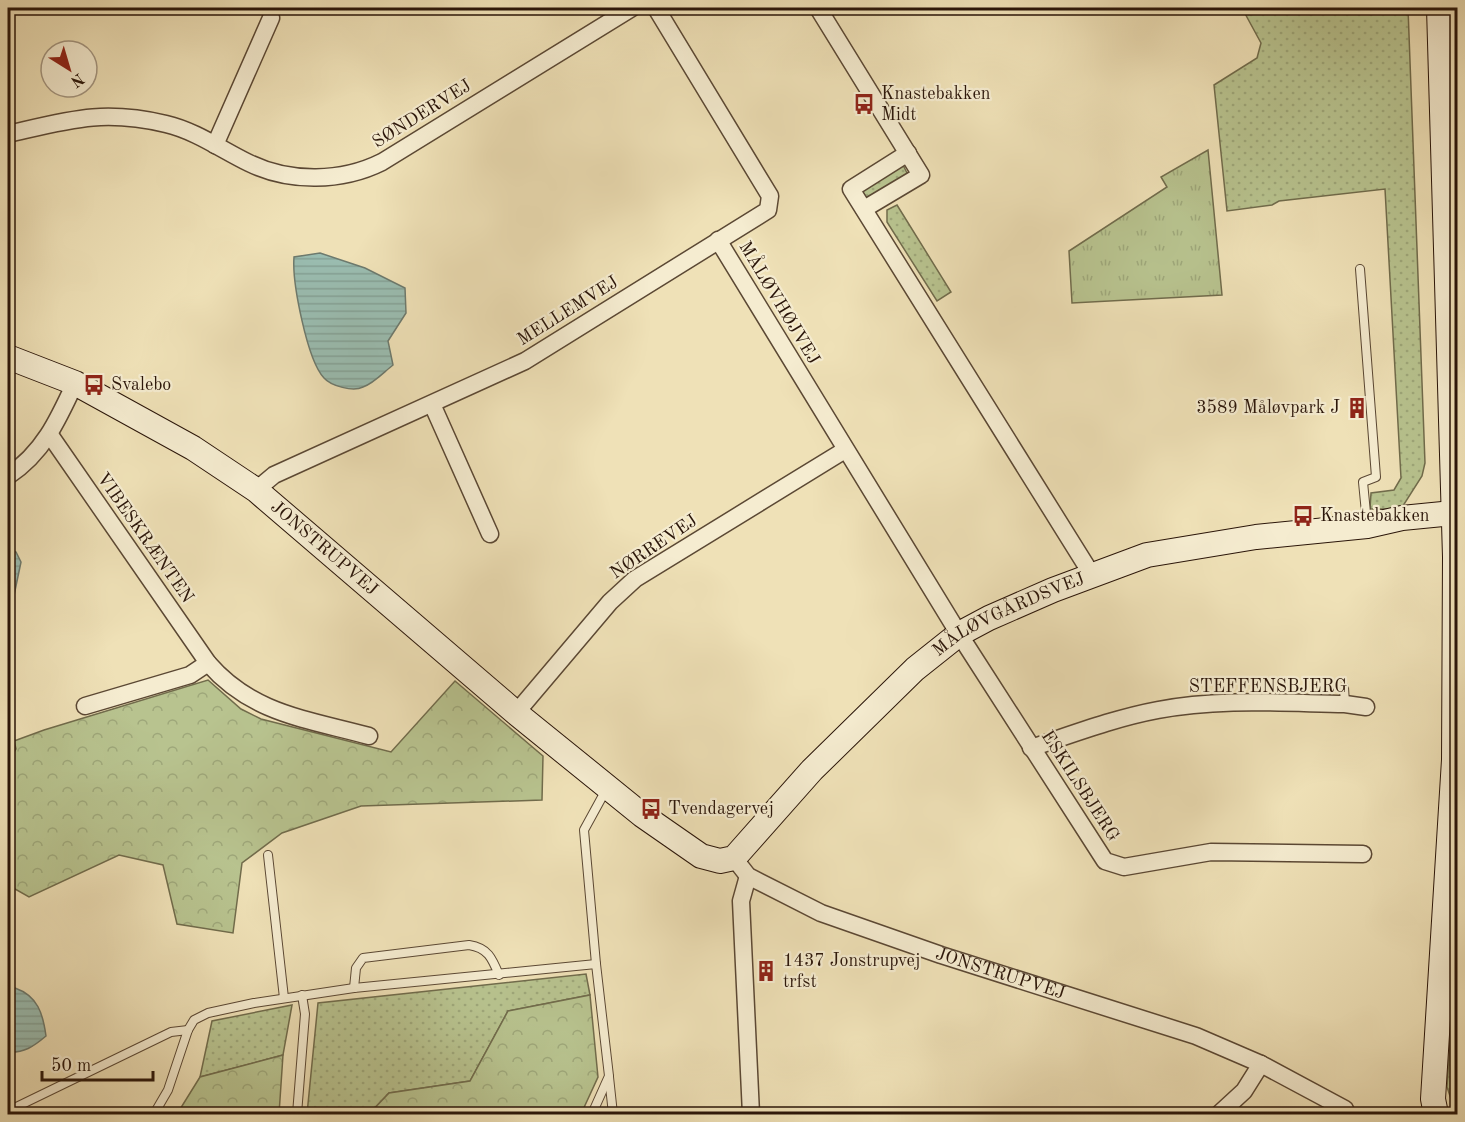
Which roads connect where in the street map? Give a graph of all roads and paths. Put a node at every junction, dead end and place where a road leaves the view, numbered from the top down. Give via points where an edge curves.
1 (632, 8) edge
2 (656, 8) edge
3 (818, 8) edge
4 (1439, 8) edge
5 (271, 18) dead end
6 (8, 134) edge
7 (215, 145) junction
8 (1451, 146) edge
9 (908, 153) junction
10 (864, 209) junction
11 (718, 240) junction
12 (1360, 269) dead end
13 (8, 357) edge
14 (75, 383) junction
15 (432, 404) junction
16 (50, 435) junction
17 (845, 450) junction
18 (8, 476) edge
19 (256, 490) junction
20 (1454, 521) junction
21 (1367, 526) junction
22 (490, 534) dead end
23 (1092, 575) junction
24 (959, 634) junction
25 (208, 663) junction
26 (85, 706) dead end
27 (1366, 707) dead end
28 (516, 713) junction
29 (369, 736) dead end
30 (1031, 748) junction
31 (608, 788) junction
32 (1364, 854) dead end
33 (268, 855) dead end
34 (741, 867) junction
35 (596, 964) junction
36 (499, 975) junction
37 (354, 988) junction
38 (302, 995) junction
39 (284, 998) junction
40 (188, 1030) junction
41 (1261, 1064) junction
42 (609, 1076) junction
43 (1345, 1109) dead end
44 (8, 1111) edge
45 (154, 1114) edge
46 (297, 1114) edge
47 (592, 1114) edge
48 (613, 1114) edge
49 (751, 1114) edge
50 (1219, 1114) edge
51 (1436, 1114) edge

1 - 7 street, SØNDERVEJ via 372,167 303,178 259,167
2 - 11 street, MÅLØVHØJVEJ via 770,196 768,210
3 - 9 street
4 - 8 street
5 - 7 street
6 - 7 street, SØNDERVEJ via 89,116 111,115 169,125
8 - 20 street
9 - 10 street via 851,189
9 - 10 street via 921,175
10 - 23 street
11 - 15 street, MELLEMVEJ via 525,361
11 - 17 street, MÅLØVHØJVEJ
12 - 21 lane via 1376,477 1363,482
13 - 14 street, JONSTRUPVEJ
14 - 16 street
14 - 19 street, JONSTRUPVEJ via 194,448
15 - 19 street, MELLEMVEJ via 274,475
15 - 22 street
16 - 18 street
16 - 25 street, VIBESKRÆNTEN
17 - 24 street, MÅLØVHØJVEJ
17 - 28 street, NØRREVEJ via 635,579 610,602
19 - 28 street, JONSTRUPVEJ
20 - 21 street, MÅLØVGÅRDSVEJ via 1403,531
20 - 51 street via 1455,760 1433,1099
21 - 23 street, MÅLØVGÅRDSVEJ via 1190,547 1147,555
23 - 24 street, MÅLØVGÅRDSVEJ
24 - 30 street, ESKILSBJERG
24 - 34 street, MÅLØVGÅRDSVEJ via 932,653 812,770
25 - 26 street via 190,675
25 - 29 street, VIBESKRÆNTEN via 246,698 268,708
27 - 30 street, STEFFENSBJERG via 1345,696 1200,704 1105,723
28 - 31 street, JONSTRUPVEJ
30 - 32 street, ESKILSBJERG via 1105,861 1114,864 1124,867 1211,852
31 - 34 street, JONSTRUPVEJ via 701,856
31 - 35 lane via 584,830
33 - 39 lane
34 - 41 street, JONSTRUPVEJ via 832,916 1196,1036
34 - 49 street
35 - 36 lane
35 - 42 lane
36 - 37 lane
36 - 37 lane via 488,952 469,945 363,958 356,968
37 - 38 lane
38 - 39 lane
38 - 46 lane via 305,1014
39 - 40 lane via 208,1013 194,1020
40 - 44 lane via 171,1032
40 - 45 lane via 168,1090
41 - 43 street, JONSTRUPVEJ
41 - 50 street via 1244,1091
42 - 47 lane
42 - 48 lane

